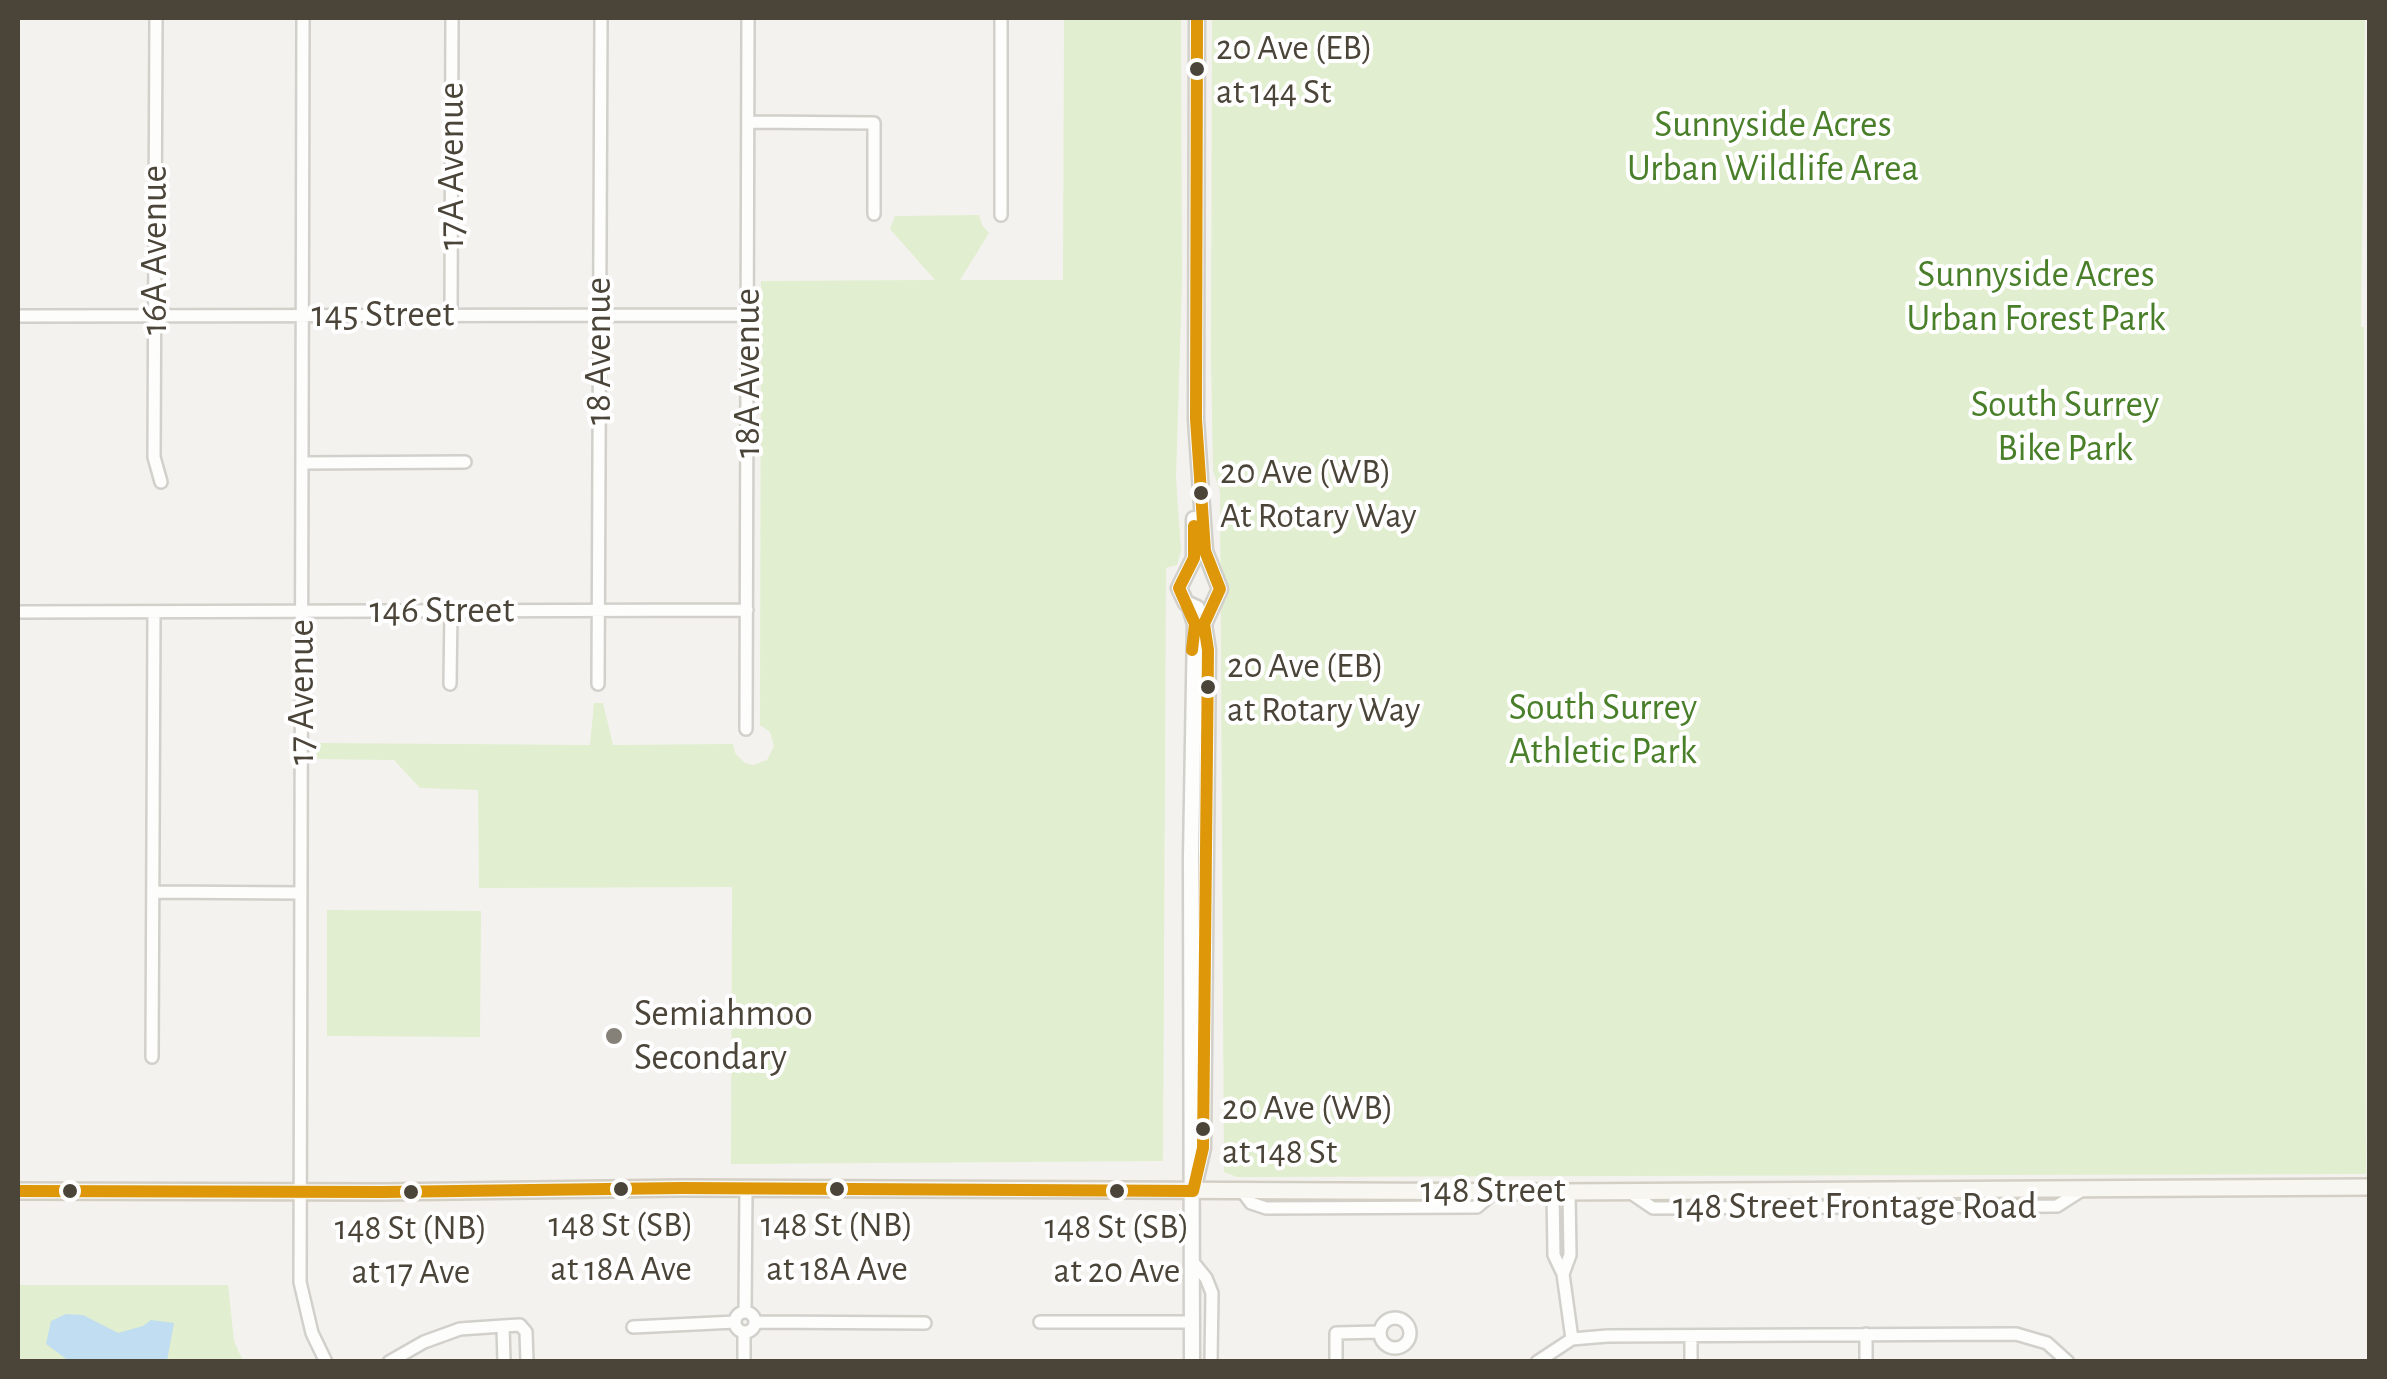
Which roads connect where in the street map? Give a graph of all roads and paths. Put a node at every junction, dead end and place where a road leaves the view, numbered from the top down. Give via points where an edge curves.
1 (156, 18) edge
2 (303, 18) edge
3 (452, 18) edge
4 (602, 18) edge
5 (748, 18) edge
6 (1000, 18) edge
7 (1197, 18) edge
8 (748, 122) junction
9 (874, 214) dead end
10 (1001, 216) dead end
11 (451, 315) junction
12 (600, 315) junction
13 (748, 315) junction
14 (18, 316) edge
15 (154, 316) junction
16 (302, 316) junction
17 (1196, 418) junction
18 (465, 462) dead end
19 (302, 463) junction
20 (160, 482) dead end
21 (1188, 571) junction
22 (1215, 574) junction
23 (1214, 604) junction
24 (1190, 607) junction
25 (597, 610) junction
26 (747, 610) junction
27 (18, 612) edge
28 (154, 612) junction
29 (302, 612) junction
30 (451, 612) junction
31 (450, 684) dead end
32 (598, 684) dead end
33 (746, 729) dead end
34 (153, 892) junction
35 (301, 893) junction
36 (152, 1057) dead end
37 (2370, 1187) edge
38 (746, 1189) junction
39 (1193, 1191) junction
40 (18, 1192) edge
41 (300, 1192) junction
42 (1561, 1192) junction
43 (1192, 1262) junction
44 (745, 1312) junction
45 (756, 1322) junction
46 (1040, 1322) dead end
47 (1192, 1322) junction
48 (926, 1323) dead end
49 (503, 1326) junction
50 (633, 1326) dead end
51 (740, 1327) junction
52 (1380, 1332) dead end
53 (1866, 1334) junction
54 (1691, 1336) junction
55 (1572, 1340) junction
56 (326, 1362) edge
57 (389, 1362) edge
58 (504, 1362) edge
59 (527, 1362) edge
60 (744, 1362) edge
61 (1192, 1362) edge
62 (1211, 1362) edge
63 (1336, 1362) edge
64 (1538, 1362) edge
65 (1691, 1362) edge
66 (1866, 1362) edge
67 (2068, 1362) edge

1 - 15 street, 16A Avenue
2 - 16 street, 17 Avenue
3 - 11 street, 17A Avenue
4 - 12 street, 18 Avenue
5 - 8 street, 18A Avenue
6 - 10 street
7 - 17 street
8 - 9 street via 874,123
8 - 13 street, 18A Avenue
11 - 12 street, 145 Street
11 - 16 street, 145 Street
12 - 13 street, 145 Street
12 - 25 street, 18 Avenue
13 - 26 street, 18A Avenue
14 - 15 street, 145 Street
15 - 16 street, 145 Street
15 - 20 street, 16A Avenue via 154,457
16 - 19 street, 17 Avenue
17 - 21 street
17 - 22 street via 1204,551
18 - 19 street
19 - 29 street, 17 Avenue
21 - 22 street via 1202,567
21 - 24 street via 1179,588
22 - 23 street via 1220,588
23 - 24 street
23 - 39 street via 1204,624 1202,1148
24 - 39 street
25 - 26 street, 146 Street
25 - 30 street, 146 Street
25 - 32 street, 18 Avenue
26 - 33 street, 18A Avenue
27 - 28 street, 146 Street
28 - 29 street, 146 Street
28 - 34 street
29 - 30 street, 146 Street
29 - 35 street, 17 Avenue
30 - 31 street
34 - 35 street
34 - 36 street
35 - 41 street, 17 Avenue
37 - 42 main road, 148 Street
38 - 39 main road, 148 Street
38 - 41 main road, 148 Street
38 - 44 street
39 - 42 main road, 148 Street
39 - 43 street
40 - 41 main road, 148 Street
41 - 56 street, 17 Avenue via 300,1282
42 - 55 street
43 - 47 street
43 - 62 street via 1212,1293
44 - 45 street
44 - 51 street via 737,1316
45 - 48 street
45 - 51 street via 753,1329
46 - 47 street
47 - 61 street
49 - 57 street via 460,1329
49 - 58 street
49 - 59 street via 520,1325 526,1332
50 - 51 street
51 - 60 street
52 - 63 street via 1336,1333
53 - 54 street
53 - 66 street
53 - 67 street via 2016,1334 2047,1343
54 - 55 street
54 - 65 street
55 - 64 street

